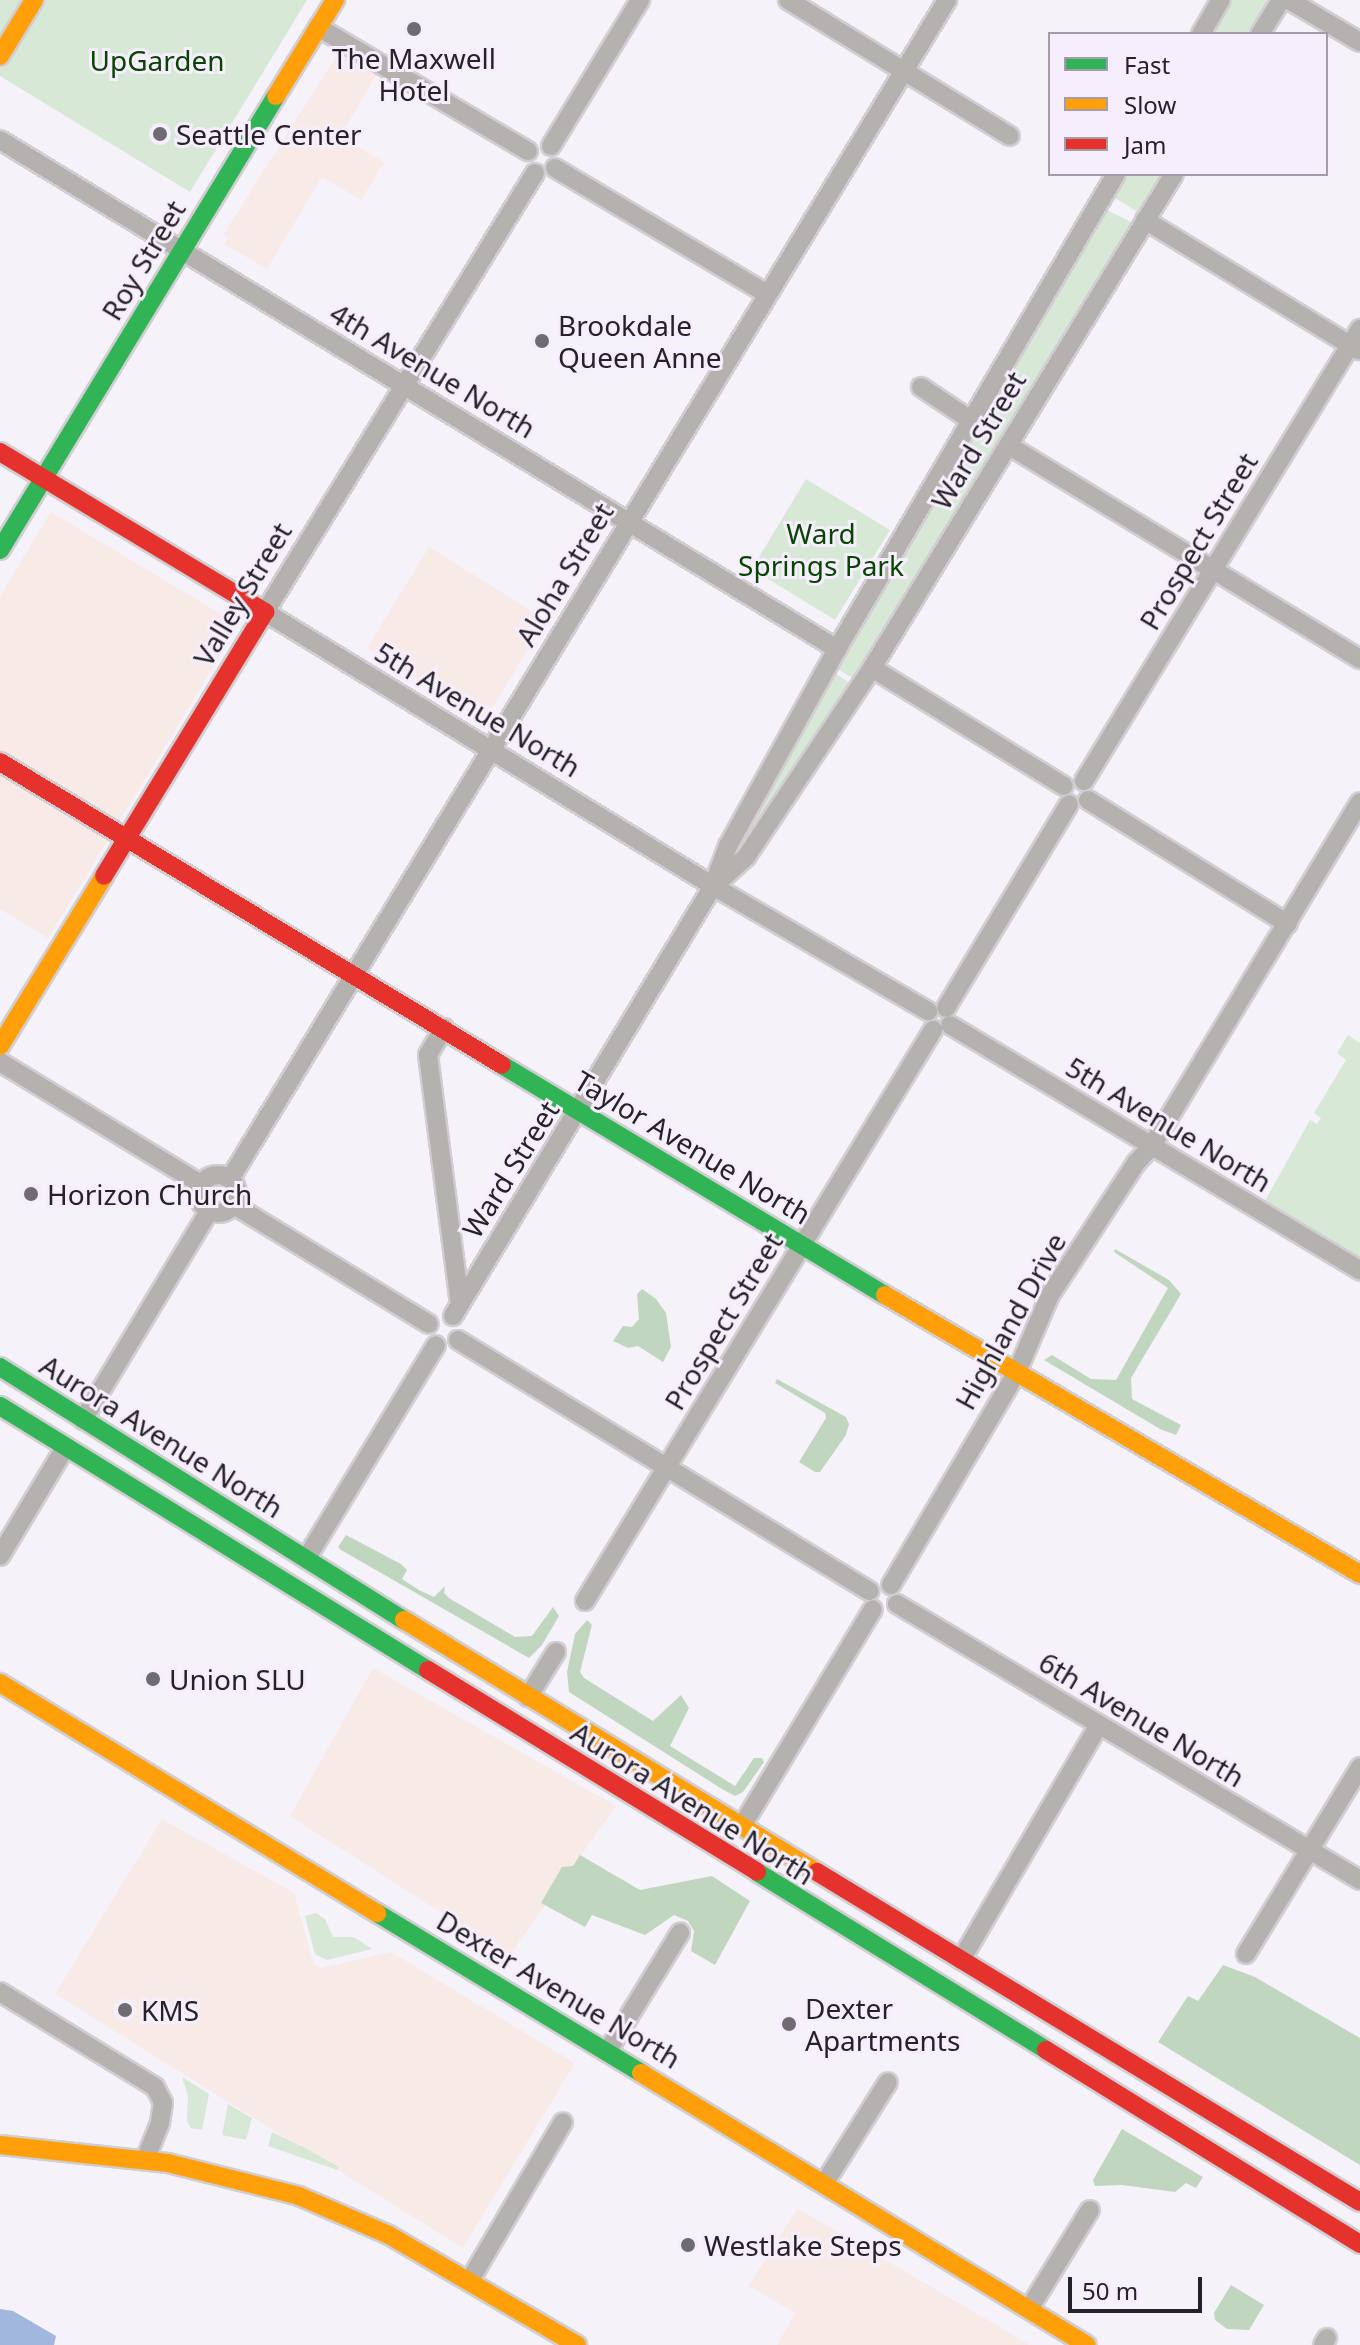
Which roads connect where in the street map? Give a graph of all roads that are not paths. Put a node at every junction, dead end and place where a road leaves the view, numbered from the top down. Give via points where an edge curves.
1 (34, 0) edge
2 (335, 0) edge
3 (640, 0) edge
4 (788, 0) edge
5 (947, 0) edge
6 (1221, 0) edge
7 (1281, 0) edge
8 (1289, 0) edge
9 (318, 27) junction
10 (1202, 32) edge
11 (1261, 32) edge
12 (1360, 42) edge
13 (0, 56) edge
14 (904, 70) junction
15 (1010, 136) dead end
16 (0, 140) edge
17 (551, 146) junction
18 (528, 151) junction
19 (555, 168) junction
20 (535, 173) junction
21 (1115, 176) edge
22 (1173, 176) edge
23 (1145, 220) junction
24 (182, 250) junction
25 (767, 294) junction
26 (1360, 329) edge
27 (1355, 349) edge
28 (404, 385) junction
29 (921, 387) dead end
30 (969, 419) junction
31 (1008, 445) junction
32 (0, 452) edge
33 (43, 478) junction
34 (628, 522) junction
35 (0, 550) edge
36 (1213, 570) junction
37 (265, 612) junction
38 (837, 649) junction
39 (1360, 659) edge
40 (872, 668) junction
41 (490, 750) junction
42 (0, 762) edge
43 (1086, 790) junction
44 (1066, 795) junction
45 (1360, 802) edge
46 (127, 838) junction
47 (713, 886) junction
48 (1288, 924) junction
49 (353, 974) junction
50 (939, 1018) junction
51 (444, 1028) junction
52 (0, 1046) edge
53 (0, 1062) edge
54 (579, 1110) junction
55 (1151, 1147) junction
56 (230, 1179) junction
57 (202, 1185) junction
58 (234, 1205) junction
59 (209, 1211) junction
60 (802, 1246) junction
61 (1360, 1270) edge
62 (456, 1310) junction
63 (429, 1324) junction
64 (458, 1340) junction
65 (436, 1345) junction
66 (0, 1367) edge
67 (1016, 1374) junction
68 (0, 1406) edge
69 (83, 1420) junction
70 (65, 1448) junction
71 (666, 1468) junction
72 (0, 1556) edge
73 (306, 1559) junction
74 (1360, 1574) edge
75 (891, 1585) junction
76 (871, 1600) junction
77 (585, 1601) dead end
78 (897, 1604) junction
79 (556, 1652) dead end
80 (0, 1683) edge
81 (528, 1697) junction
82 (1099, 1725) junction
83 (1360, 1767) edge
84 (742, 1826) junction
85 (1309, 1850) junction
86 (1360, 1880) edge
87 (680, 1933) dead end
88 (1246, 1954) dead end
89 (961, 1960) junction
90 (0, 1992) edge
91 (607, 2052) junction
92 (888, 2082) dead end
93 (563, 2122) dead end
94 (0, 2145) edge
95 (145, 2160) junction
96 (824, 2184) junction
97 (1360, 2202) edge
98 (1090, 2210) dead end
99 (1360, 2244) edge
100 (470, 2280) junction
101 (1029, 2309) junction
102 (577, 2345) edge
103 (1087, 2345) edge

1 - 13 main road
2 - 9 main road, Roy Street
3 - 17 street
4 - 14 street
5 - 14 street, Aloha Street
6 - 10 street
7 - 11 street
8 - 12 street
9 - 18 street
9 - 24 main road, Roy Street
14 - 15 street
14 - 25 street, Aloha Street
16 - 24 street, 4th Avenue North
17 - 18 street via 538,143
17 - 19 street via 558,156
18 - 20 street via 526,163
19 - 20 street
19 - 25 street
20 - 28 street, Valley Street
21 - 30 street, Ward Street
22 - 23 street, Ward Street
23 - 27 street
23 - 31 street, Ward Street
24 - 28 street, 4th Avenue North
24 - 33 main road, Roy Street
25 - 34 street, Aloha Street
26 - 27 street, Prospect Street
27 - 36 street, Prospect Street
28 - 34 street, 4th Avenue North
28 - 37 street, Valley Street
29 - 30 street
30 - 38 street, Ward Street
31 - 36 street
31 - 40 street, Ward Street
32 - 33 main road, 5th Avenue North
33 - 35 main road, Roy Street
33 - 37 main road, 5th Avenue North
34 - 38 street, 4th Avenue North
34 - 41 street, Aloha Street
36 - 39 street
36 - 43 street, Prospect Street
37 - 41 street, 5th Avenue North
37 - 46 main road, Valley Street
38 - 47 street, Ward Street via 728,846
40 - 44 street
40 - 47 street, Ward Street via 746,857
41 - 47 street, 5th Avenue North
41 - 49 street, Aloha Street
42 - 46 main road, Taylor Avenue North
43 - 44 street via 1078,807
43 - 48 street
44 - 50 street, Prospect Street
45 - 48 street, Highland Drive
46 - 49 main road, Taylor Avenue North
46 - 52 main road, Valley Street
47 - 50 street, 5th Avenue North
47 - 54 street, Ward Street
48 - 55 street, Highland Drive
49 - 51 main road, Taylor Avenue North
49 - 56 street, Aloha Street
50 - 55 street, 5th Avenue North
50 - 60 street, Prospect Street
51 - 54 main road, Taylor Avenue North
51 - 62 street via 428,1055
53 - 57 street
54 - 60 main road, Taylor Avenue North
54 - 62 street, Ward Street
55 - 61 street, 5th Avenue North
55 - 67 street, Highland Drive via 1050,1295
56 - 57 street via 214,1176
56 - 58 street via 237,1191
57 - 59 street via 200,1199
58 - 59 street via 219,1213
58 - 63 street
59 - 69 street
60 - 67 main road, Taylor Avenue North
60 - 71 street, Prospect Street
62 - 63 street via 439,1314
62 - 64 street
63 - 65 street via 428,1336
64 - 65 street via 447,1347
64 - 71 street
65 - 73 street
66 - 69 main road, Aurora Avenue North
67 - 74 main road, Taylor Avenue North
67 - 75 street, Highland Drive
68 - 70 main road, Aurora Avenue North
69 - 73 main road, Aurora Avenue North
70 - 72 street
70 - 99 main road, Aurora Avenue North
71 - 76 street
71 - 77 street, Prospect Street
73 - 81 main road, Aurora Avenue North
75 - 76 street via 879,1583
75 - 78 street
76 - 78 street via 885,1613
76 - 84 street
78 - 82 street, 6th Avenue North
79 - 81 street
80 - 91 main road, Dexter Avenue North
81 - 84 main road, Aurora Avenue North
82 - 85 street, 6th Avenue North
82 - 89 street
83 - 85 street
84 - 89 main road, Aurora Avenue North
85 - 86 street, 6th Avenue North
85 - 88 street
87 - 91 street
89 - 97 main road, Aurora Avenue North
90 - 95 street via 155,2087 163,2103
91 - 96 main road, Dexter Avenue North
92 - 96 street
93 - 100 street
94 - 95 main road
95 - 100 main road via 299,2196 389,2235
96 - 101 main road, Dexter Avenue North
98 - 101 street
100 - 102 main road
101 - 103 main road, Dexter Avenue North

